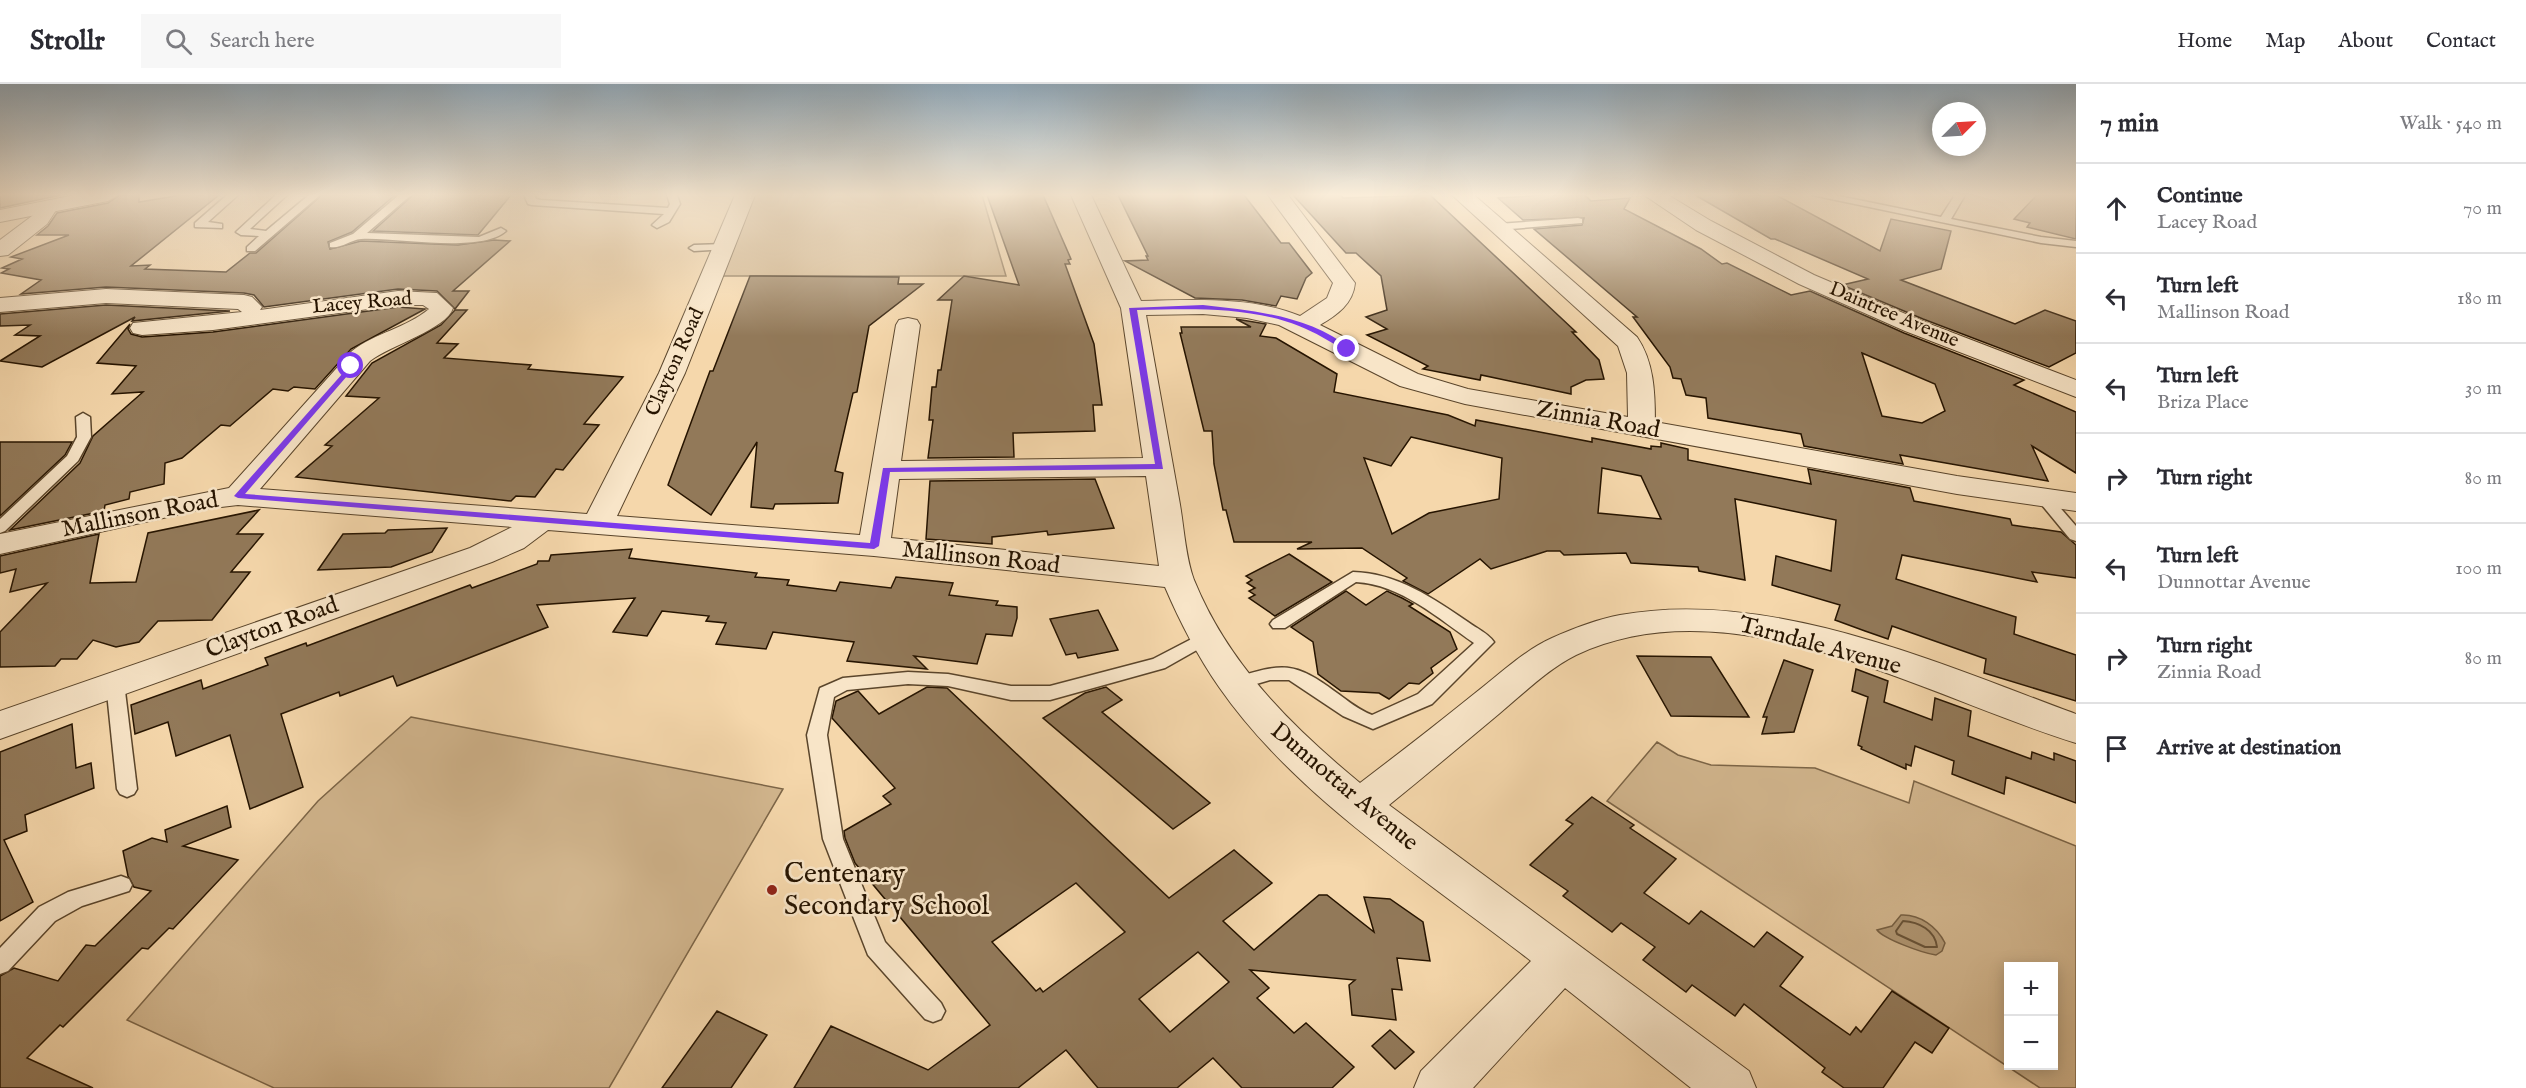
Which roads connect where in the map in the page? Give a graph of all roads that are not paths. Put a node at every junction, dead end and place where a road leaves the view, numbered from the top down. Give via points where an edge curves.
1 (260, 242) edge
2 (342, 242) edge
3 (726, 242) edge
4 (1103, 242) edge
5 (1313, 242) edge
6 (1514, 242) edge
7 (1733, 242) edge
8 (334, 245) dead end
9 (724, 247) junction
10 (251, 249) dead end
11 (694, 249) dead end
12 (0, 305) edge
13 (1133, 308) junction
14 (265, 315) junction
15 (908, 324) dead end
16 (1302, 325) junction
17 (142, 328) dead end
18 (2076, 389) edge
19 (83, 417) dead end
20 (1641, 427) junction
21 (1160, 467) junction
22 (886, 470) junction
23 (238, 496) junction
24 (2045, 499) junction
25 (2076, 502) edge
26 (539, 522) junction
27 (597, 525) junction
28 (0, 528) edge
29 (2076, 536) edge
30 (0, 544) edge
31 (874, 546) junction
32 (1177, 578) junction
33 (1279, 624) dead end
34 (1205, 638) junction
35 (116, 683) junction
36 (1236, 684) junction
37 (0, 725) edge
38 (2076, 729) edge
39 (127, 789) dead end
40 (1360, 806) junction
41 (121, 885) dead end
42 (1563, 959) junction
43 (0, 964) edge
44 (933, 1011) dead end
45 (1439, 1088) edge
46 (1731, 1088) edge

1 - 10 lane
2 - 8 lane
3 - 9 street, Clayton Road
4 - 13 street, Dunnottar Avenue
5 - 16 street via 1344,283 1344,292
6 - 20 street via 1628,342 1638,365
7 - 18 street, Daintree Avenue via 1824,286
9 - 11 lane
9 - 27 street, Clayton Road via 672,373
12 - 14 street via 87,297 160,296 244,302 251,308 268,307
13 - 16 street, Zinnia Road via 1232,309
13 - 21 street, Dunnottar Avenue
14 - 17 street, Lacey Road
14 - 23 street, Lacey Road via 398,298 429,298 441,308 429,321 361,356
15 - 22 street
16 - 20 street, Zinnia Road via 1380,367 1433,387
19 - 28 lane via 84,437 73,458
20 - 24 street, Zinnia Road
21 - 22 street
21 - 32 street, Dunnottar Avenue
22 - 31 street
23 - 26 street, Mallinson Road
23 - 30 street, Mallinson Road
24 - 25 street, Zinnia Road
24 - 29 lane
26 - 27 street, Mallinson Road
26 - 35 street, Clayton Road via 513,541 481,555
27 - 31 street, Mallinson Road
31 - 32 street, Mallinson Road
32 - 34 street, Dunnottar Avenue via 1190,613
33 - 36 lane via 1353,577 1364,576 1408,593 1485,642 1425,699 1373,722 1358,717 1291,674 1275,673
34 - 36 street, Dunnottar Avenue
34 - 44 lane via 1159,664 1050,693 1011,693 948,680 908,678 843,684 826,693 817,735 833,839 876,948
35 - 37 street, Clayton Road
35 - 39 lane
36 - 40 street, Dunnottar Avenue via 1300,756
38 - 40 street, Tarndale Avenue via 1908,668 1782,630 1725,621 1649,622 1589,635 1545,659
40 - 42 street, Dunnottar Avenue
41 - 43 lane via 76,899 47,914
42 - 45 street
42 - 46 street, Dunnottar Avenue

